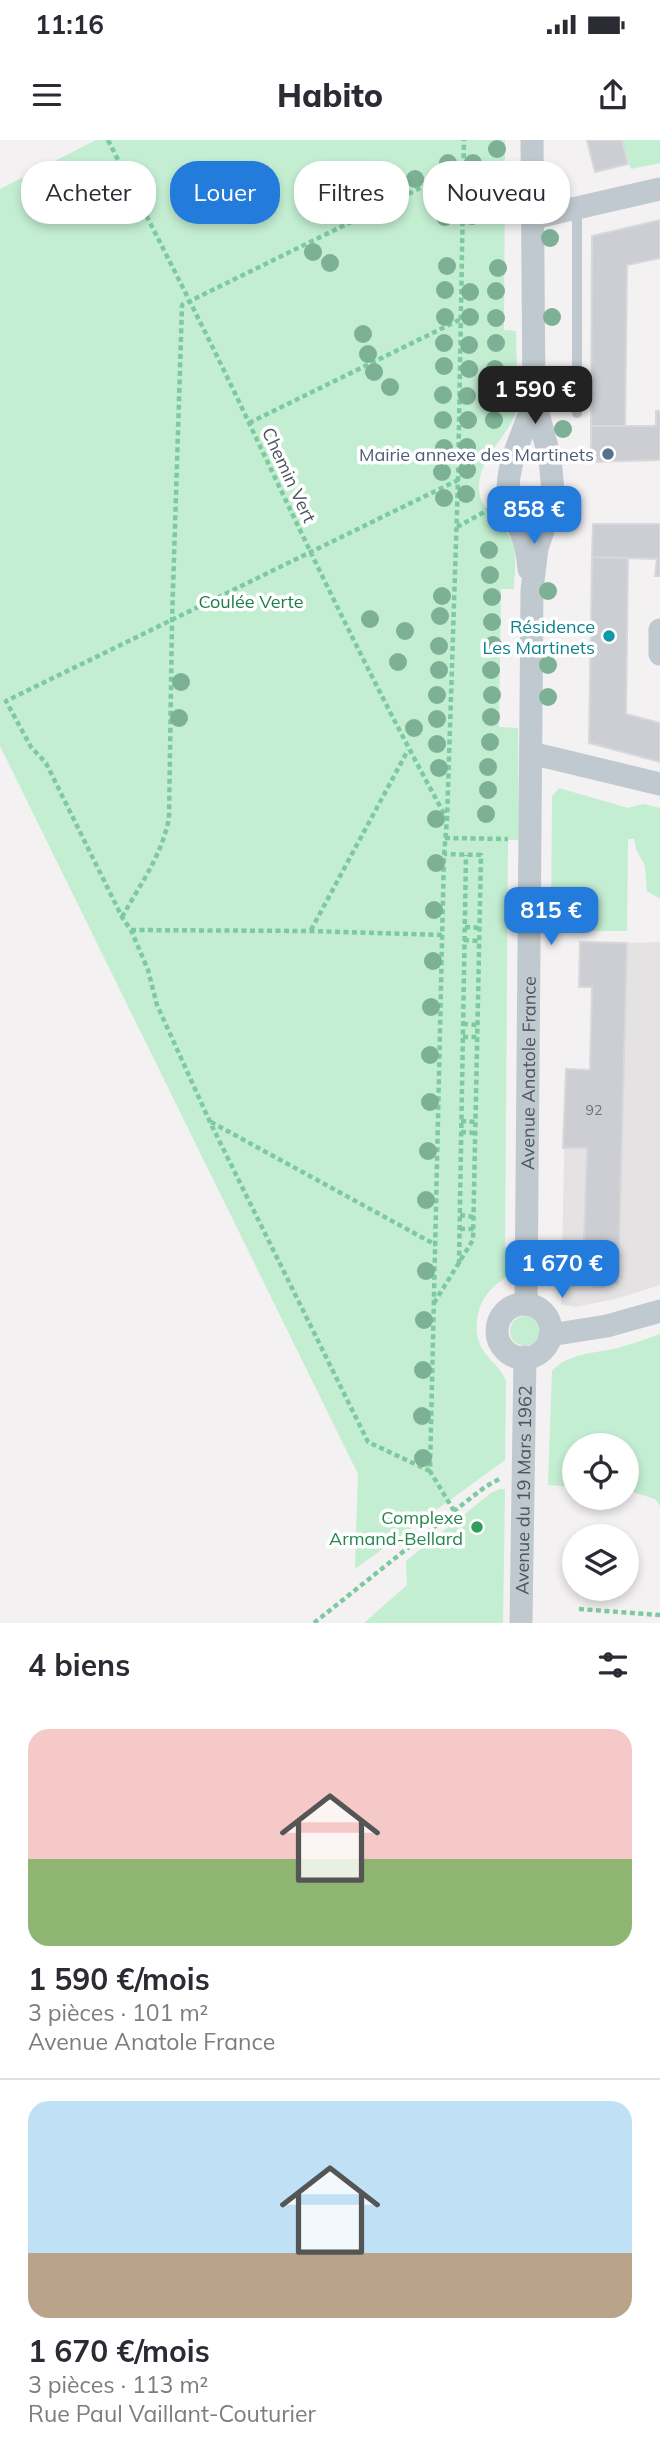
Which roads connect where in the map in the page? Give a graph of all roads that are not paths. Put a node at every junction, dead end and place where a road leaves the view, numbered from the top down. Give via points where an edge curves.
1 (532, 140) edge
2 (532, 161) edge
3 (660, 189) edge
4 (577, 208) junction
5 (570, 210) edge
6 (533, 224) edge
7 (534, 398) junction
8 (578, 413) dead end
9 (513, 454) junction
10 (550, 459) junction
11 (548, 515) junction
12 (513, 517) junction
13 (532, 590) junction
14 (660, 630) edge
15 (660, 654) edge
16 (531, 753) junction
17 (660, 784) edge
18 (526, 1304) junction
19 (660, 1311) edge
20 (550, 1335) junction
21 (525, 1357) junction
22 (521, 1623) edge

1 - 2 street, Avenue Anatole France
3 - 4 street
4 - 5 street
4 - 8 lane
6 - 7 street, Avenue Anatole France
7 - 9 street, Avenue Anatole France
7 - 10 street, Avenue Anatole France
9 - 10 street via 533,448
9 - 12 street, Avenue Anatole France via 509,494
10 - 11 street, Avenue Anatole France via 553,491
11 - 12 street via 532,524
11 - 13 street, Avenue Anatole France via 537,548
12 - 13 street, Avenue Anatole France via 526,548
13 - 16 street, Avenue Anatole France
14 - 15 street
16 - 17 street
16 - 18 street, Avenue Anatole France
18 - 20 street via 546,1316
18 - 21 street via 506,1311 498,1330 506,1349
19 - 20 street
20 - 21 street via 543,1350
21 - 22 street, Avenue du 19 Mars 1962

